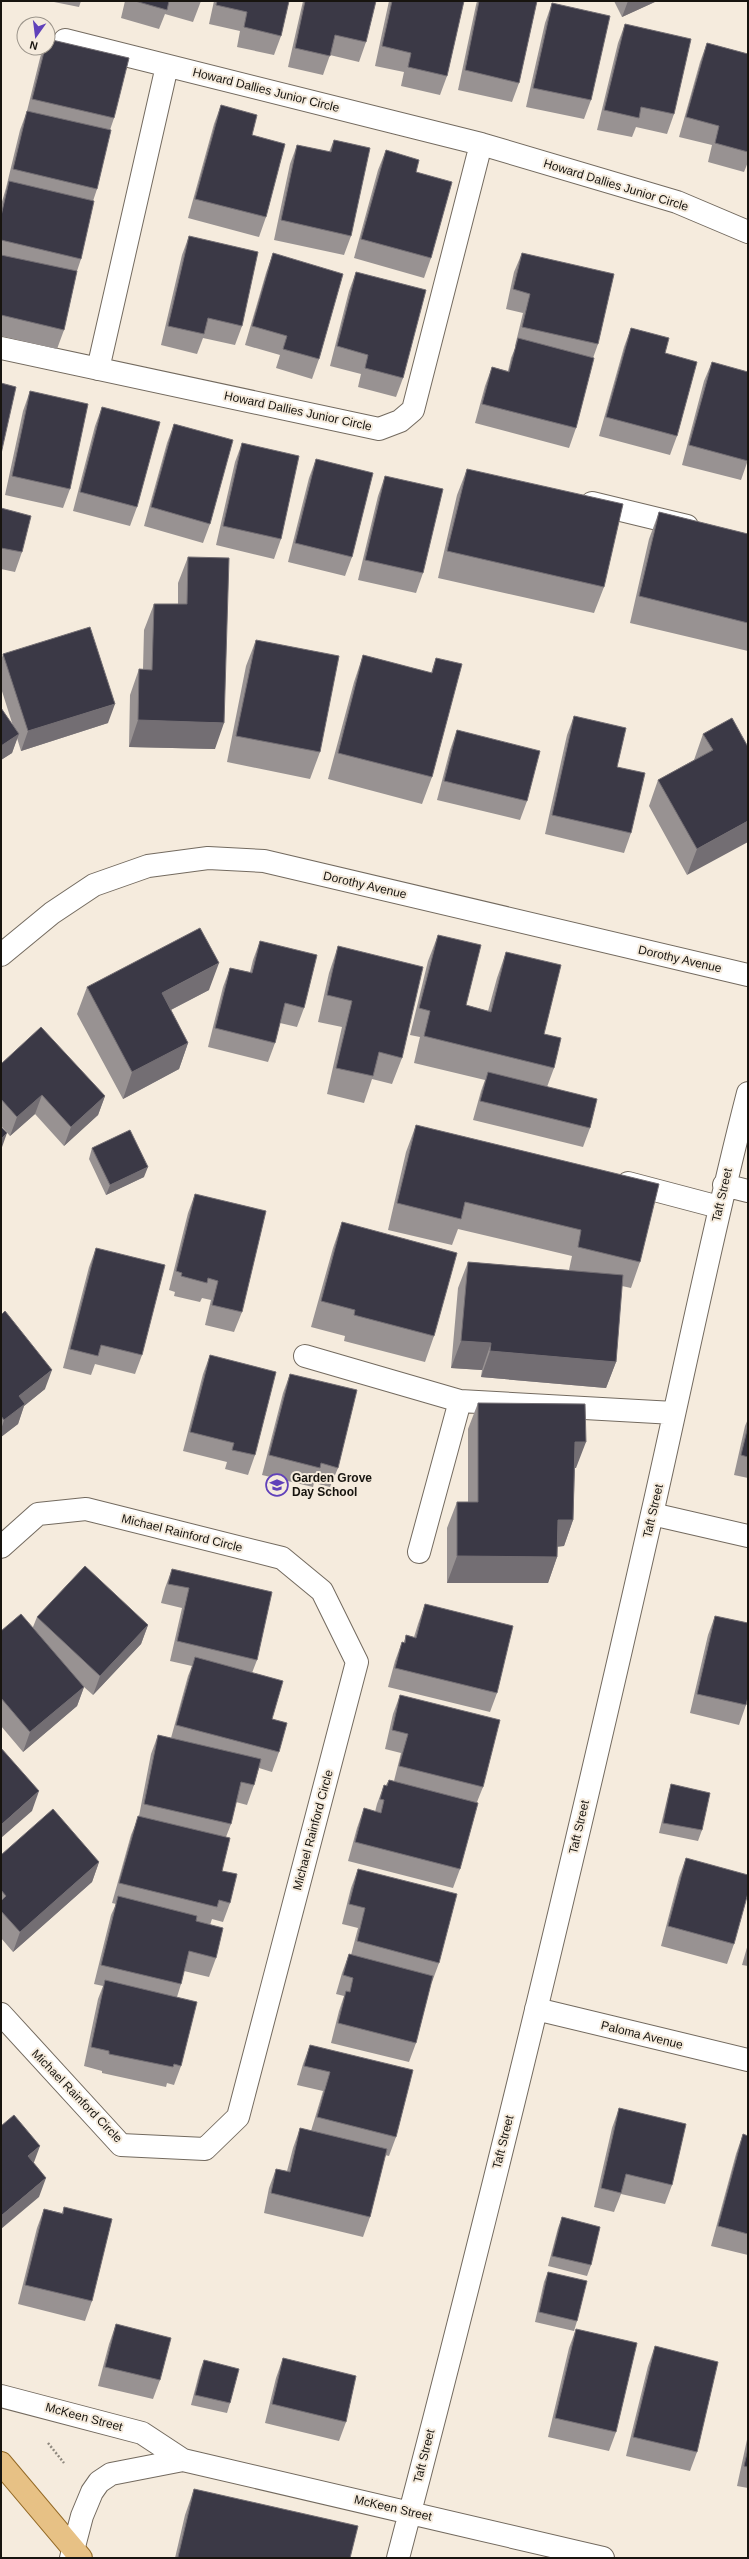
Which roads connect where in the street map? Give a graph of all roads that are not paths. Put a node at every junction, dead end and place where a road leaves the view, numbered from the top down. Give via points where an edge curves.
1 (65, 40) dead end
2 (167, 66) junction
3 (481, 144) junction
4 (748, 232) edge
5 (1, 348) edge
6 (98, 369) junction
7 (573, 498) edge
8 (710, 532) edge
9 (1, 955) edge
10 (748, 975) edge
11 (748, 1093) edge
12 (609, 1178) edge
13 (724, 1185) junction
14 (748, 1191) edge
15 (719, 1207) junction
16 (305, 1356) dead end
17 (460, 1401) junction
18 (674, 1413) junction
19 (652, 1514) junction
20 (748, 1536) edge
21 (1, 1547) edge
22 (419, 1552) dead end
23 (536, 2009) junction
24 (4, 2024) edge
25 (748, 2060) edge
26 (1, 2396) edge
27 (183, 2460) junction
28 (1, 2463) edge
29 (410, 2513) junction
30 (75, 2555) edge
31 (398, 2558) edge
32 (603, 2558) edge

1 - 2 street, Howard Dallies Junior Circle
2 - 3 street, Howard Dallies Junior Circle
2 - 6 street
3 - 4 street, Howard Dallies Junior Circle via 677,202
3 - 6 street, Howard Dallies Junior Circle via 413,410 400,421 380,429
5 - 6 street, Howard Dallies Junior Circle
7 - 8 street
9 - 10 street, Dorothy Avenue via 52,913 94,885 148,866 208,858 264,861
11 - 13 street, Taft Street
12 - 15 street
13 - 14 street
13 - 15 street, Taft Street
15 - 18 street, Taft Street
16 - 17 street
17 - 18 street
17 - 22 street
18 - 19 street, Taft Street
19 - 20 street
19 - 23 street, Taft Street
21 - 24 street, Michael Rainford Circle via 38,1514 86,1508 282,1558 322,1591 357,1662 238,2117 205,2149 121,2145
23 - 25 street, Paloma Avenue
23 - 29 street, Taft Street
26 - 27 street, McKeen Street via 142,2432
27 - 29 street, McKeen Street
27 - 30 street, McKeen Street via 111,2474 99,2482 82,2516
28 - 30 main road
29 - 31 street, Taft Street
29 - 32 street, McKeen Street

